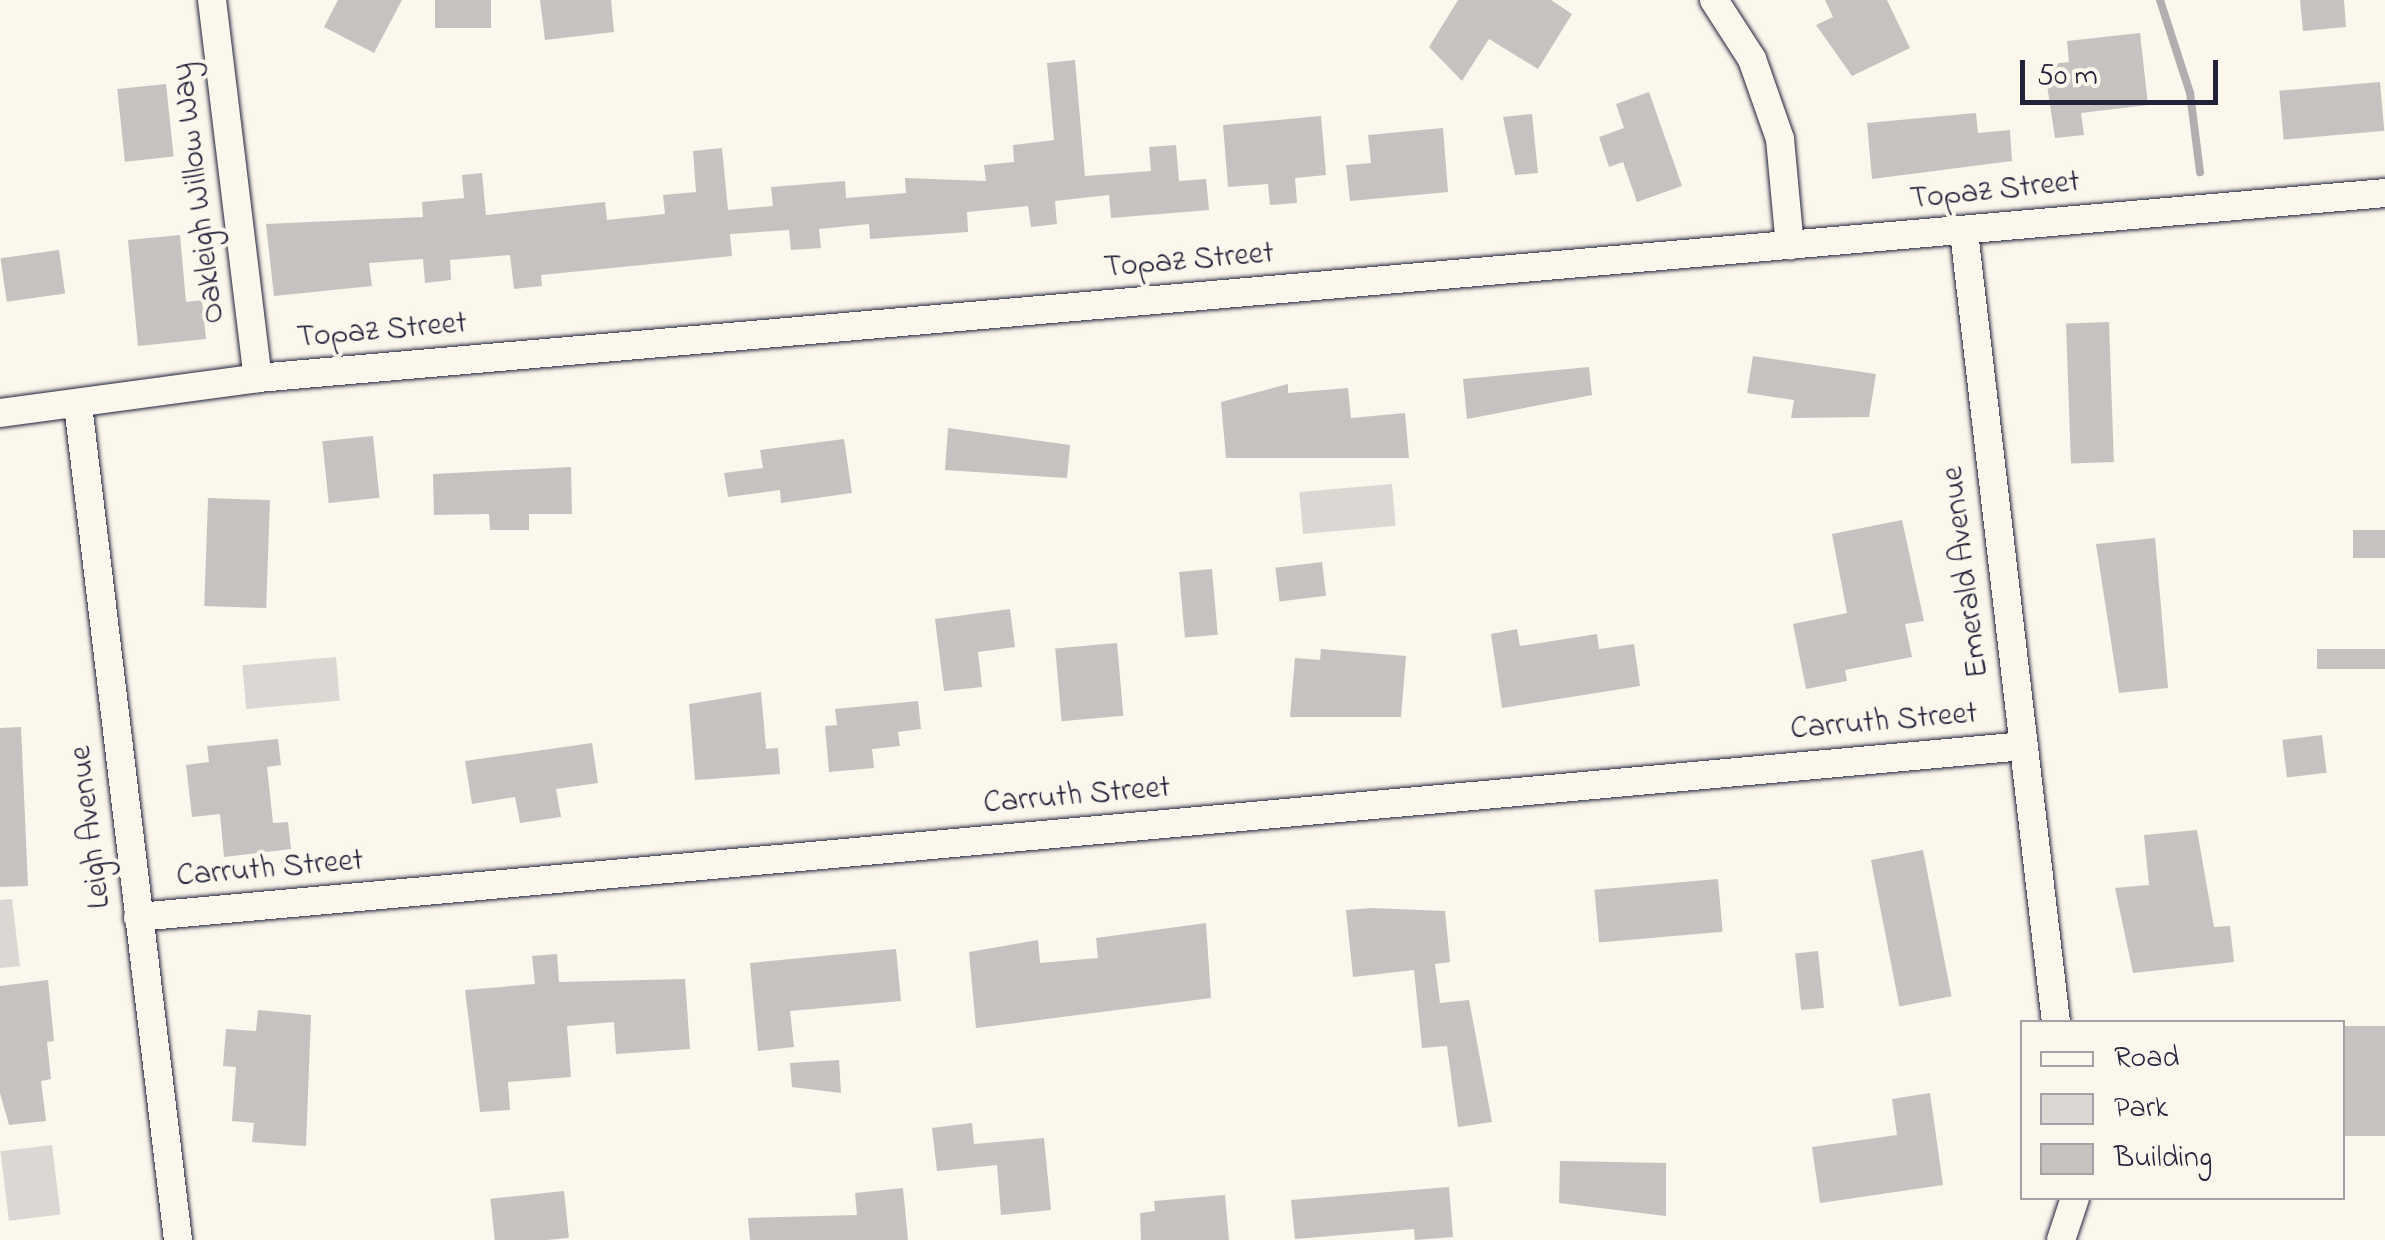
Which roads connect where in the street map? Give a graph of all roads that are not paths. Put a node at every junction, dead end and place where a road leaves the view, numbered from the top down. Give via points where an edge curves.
1 (212, 0) edge
2 (1714, 0) edge
3 (2385, 193) edge
4 (1964, 232) junction
5 (1790, 246) junction
6 (258, 378) junction
7 (78, 405) junction
8 (0, 412) edge
9 (2022, 746) junction
10 (138, 917) junction
11 (2056, 1020) edge
12 (2074, 1200) edge
13 (178, 1240) edge
14 (2061, 1240) edge

1 - 6 street, Oakleigh Willow Way
2 - 5 street via 1752,59 1780,138
3 - 4 street, Topaz Street
4 - 5 street, Topaz Street
4 - 9 street, Emerald Avenue
5 - 6 street, Topaz Street
6 - 7 street, Topaz Street
7 - 8 street, Topaz Street
7 - 10 street, Leigh Avenue
9 - 10 street, Carruth Street
9 - 11 street, Emerald Avenue
10 - 13 street, Leigh Avenue
12 - 14 street

